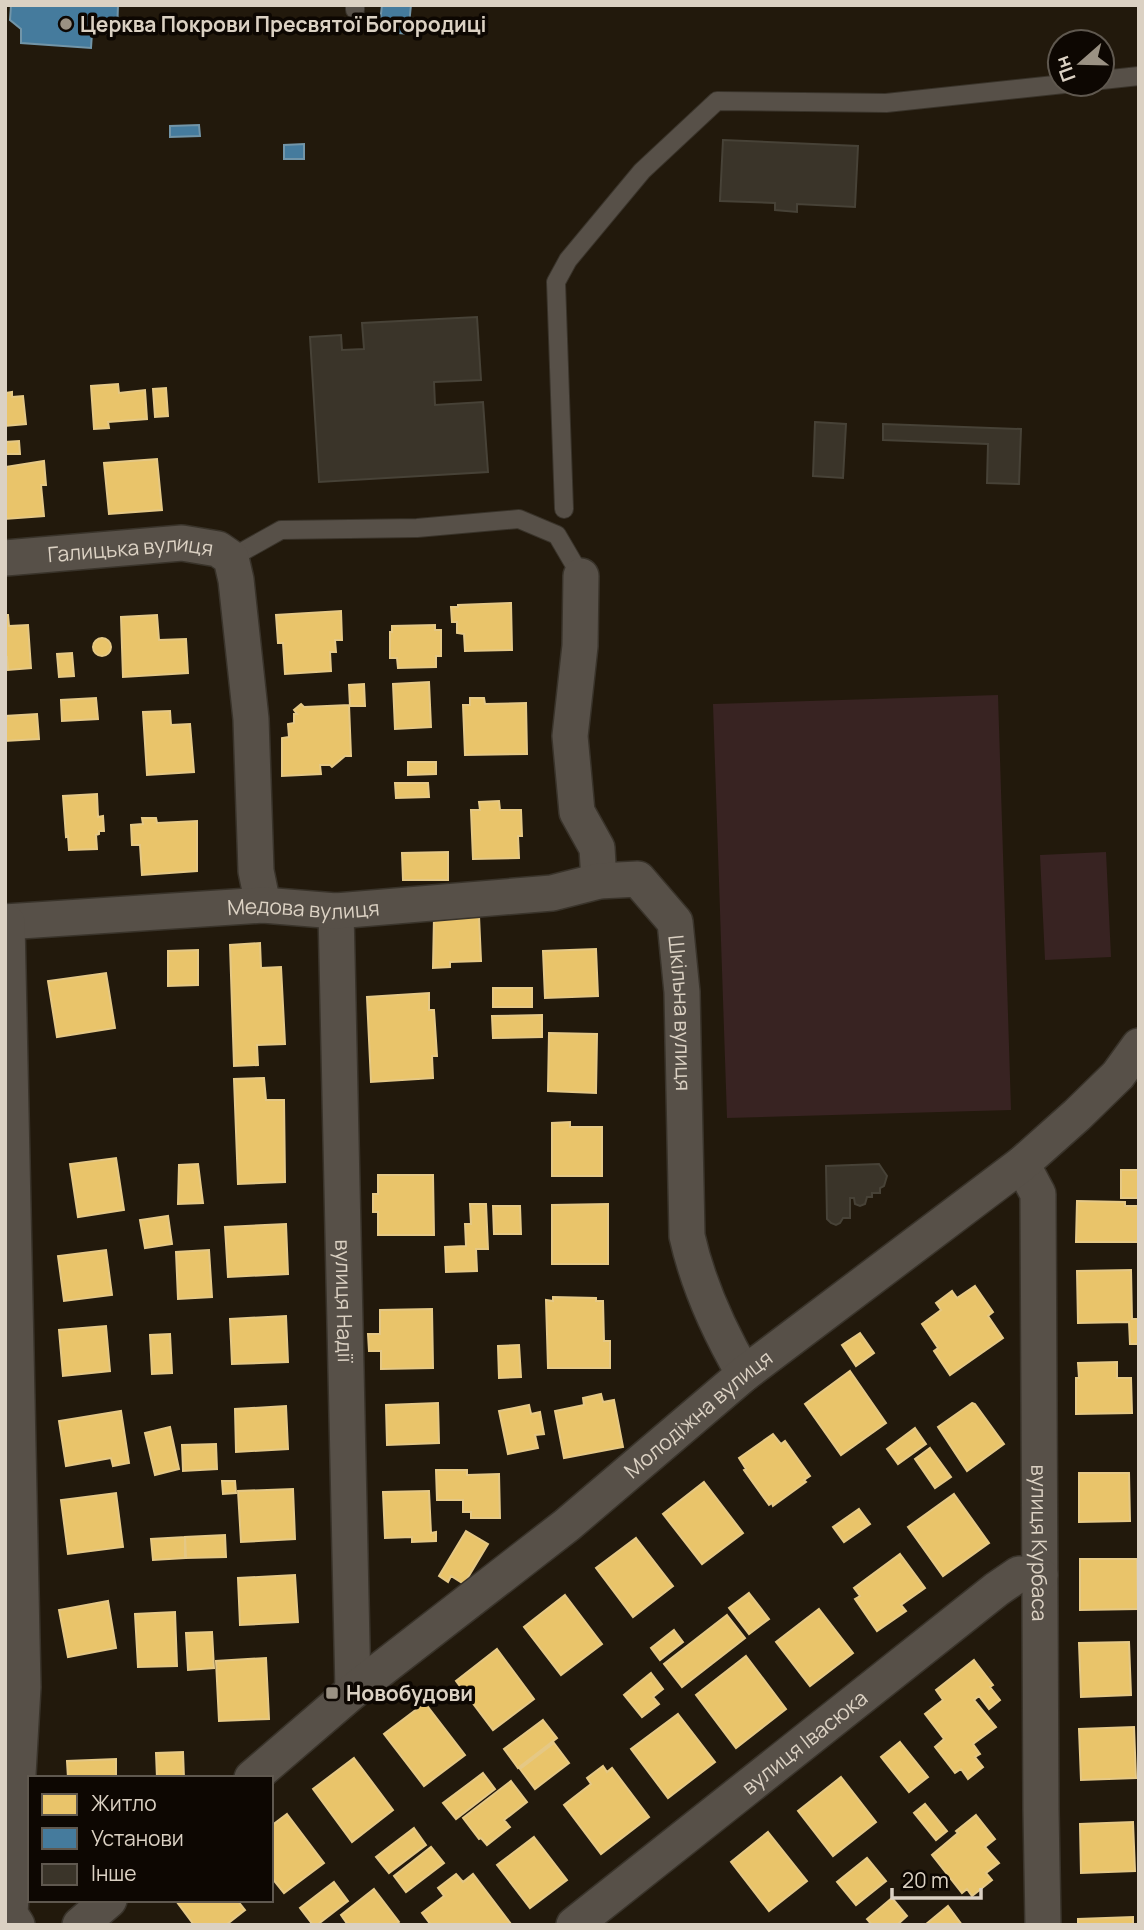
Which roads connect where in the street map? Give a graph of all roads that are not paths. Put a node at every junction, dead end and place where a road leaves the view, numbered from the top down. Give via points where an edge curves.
1 (1139, 76) edge
2 (1116, 78) edge
3 (1046, 86) edge
4 (564, 509) dead end
5 (5, 558) edge
6 (234, 569) junction
7 (581, 576) joint
8 (598, 881) junction
9 (263, 905) junction
10 (336, 911) junction
11 (6, 922) edge
12 (1139, 1046) edge
13 (1022, 1164) junction
14 (744, 1374) junction
15 (1040, 1575) junction
16 (353, 1691) junction
17 (254, 1776) edge
18 (106, 1902) edge
19 (17, 1925) edge
20 (80, 1925) edge
21 (574, 1925) edge
22 (1043, 1925) edge

1 - 2 lane
3 - 4 lane via 886,103 717,102 642,172 568,260 556,282
5 - 6 street, Галицька вулиця via 182,543 218,549
6 - 7 lane via 281,530 418,528 519,519 557,535
6 - 9 street via 251,719 256,871
7 - 8 street via 580,646 570,736 577,812 597,848
8 - 10 street, Медова вулиця via 552,893
8 - 14 street, Шкільна вулиця via 638,879 675,922 682,992 687,1236 695,1272
9 - 10 street, Медова вулиця
9 - 11 street, Медова вулиця
10 - 16 street, вулиця Надії
11 - 19 street via 23,1687 10,1914
12 - 13 street, Молодіжна вулиця via 1118,1075
13 - 14 street, Молодіжна вулиця
13 - 15 street, вулиця Курбаса via 1038,1194
14 - 16 street, Молодіжна вулиця via 566,1525
15 - 21 street, вулиця Івасюка via 1019,1574 997,1589
15 - 22 street, вулиця Курбаса
16 - 17 street, Молодіжна вулиця
18 - 20 street

